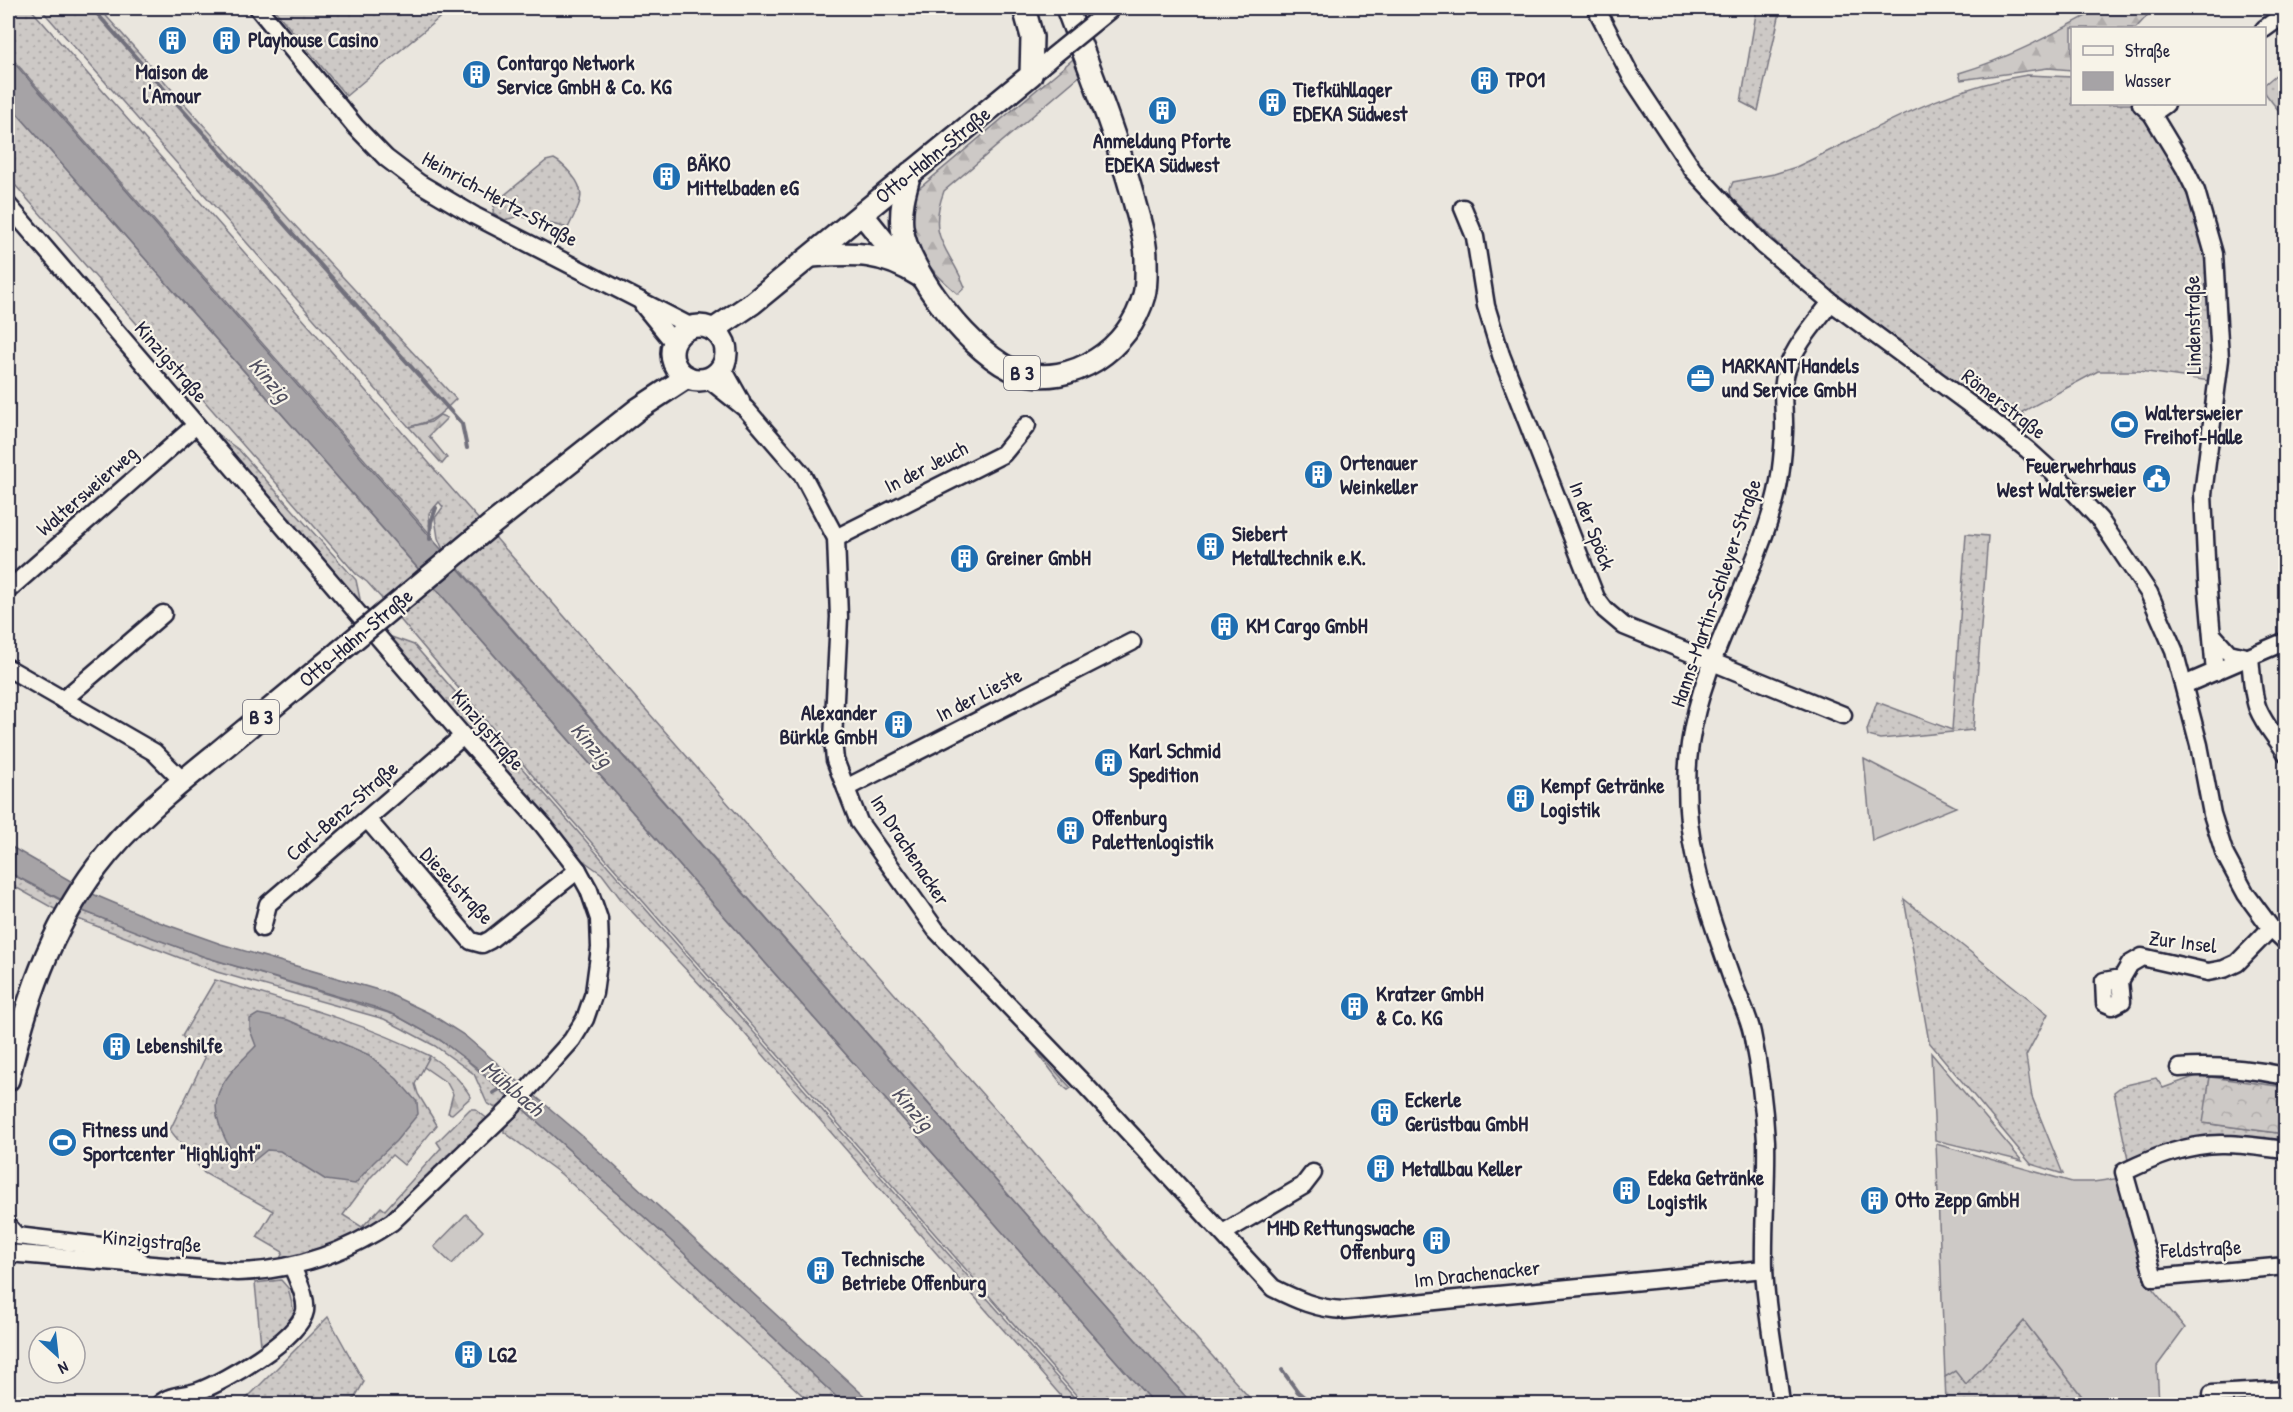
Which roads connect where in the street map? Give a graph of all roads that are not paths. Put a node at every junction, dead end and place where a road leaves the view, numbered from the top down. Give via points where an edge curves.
1 (258, 8) edge
2 (1024, 8) edge
3 (1067, 8) edge
4 (1113, 8) edge
5 (1596, 8) edge
6 (2286, 13) edge
7 (2266, 28) edge
8 (1031, 75) junction
9 (2162, 105) edge
10 (2146, 109) edge
11 (910, 173) junction
12 (8, 205) edge
13 (1463, 208) dead end
14 (862, 214) junction
15 (812, 256) junction
16 (911, 270) junction
17 (640, 302) junction
18 (1831, 302) junction
19 (710, 334) junction
20 (693, 366) junction
21 (196, 425) junction
22 (1027, 425) dead end
23 (836, 538) junction
24 (8, 590) edge
25 (163, 614) dead end
26 (2212, 634) junction
27 (2286, 641) edge
28 (1132, 642) dead end
29 (2250, 658) junction
30 (1712, 662) junction
31 (8, 668) edge
32 (2215, 672) junction
33 (2184, 685) junction
34 (63, 700) junction
35 (1843, 715) dead end
36 (463, 736) junction
37 (2286, 753) edge
38 (183, 781) junction
39 (846, 788) junction
40 (367, 819) junction
41 (578, 870) junction
42 (262, 928) dead end
43 (2271, 928) junction
44 (2286, 942) edge
45 (2120, 981) dead end
46 (2179, 1068) dead end
47 (2286, 1076) edge
48 (8, 1080) edge
49 (2286, 1150) edge
50 (1313, 1173) dead end
51 (8, 1226) edge
52 (1223, 1233) junction
53 (8, 1252) edge
54 (144, 1263) junction
55 (292, 1266) junction
56 (2286, 1266) edge
57 (1764, 1269) junction
58 (2286, 1390) edge
59 (2212, 1394) dead end
60 (160, 1404) edge
61 (1781, 1404) edge

1 - 17 street, Heinrich-Hertz-Straße via 386,158 475,216
2 - 8 main road via 1032,37
3 - 16 main road, B 3 via 1109,120 1142,231 1146,257 1144,293 1132,321 1108,352 1093,362 1051,376 1033,375 998,362 981,349
4 - 8 street, Otto-Hahn-Straße, bridge
5 - 18 street, Römerstraße via 1632,78 1692,170 1763,245
6 - 7 street
8 - 11 main road, Otto-Hahn-Straße / B 3
9 - 10 street
10 - 26 street, Lindenstraße via 2196,190 2214,254 2220,359 2203,494
11 - 14 main road, Otto-Hahn-Straße / B 3
11 - 16 main road, B 3 via 902,229
12 - 21 street, Kinzigstraße
13 - 30 street, In der Spöck via 1475,237 1486,306 1501,355 1596,597 1624,626
14 - 15 main road, Otto-Hahn-Straße / B 3
14 - 16 main road, B 3
15 - 16 main road via 871,254
15 - 19 main road, Otto-Hahn-Straße / B 3
17 - 19 street, Heinrich-Hertz-Straße
17 - 20 street, Heinrich-Hertz-Straße
18 - 30 street, Hanns-Martin-Schleyer-Straße via 1787,369 1780,480 1744,589
18 - 33 street, Römerstraße via 2028,450 2100,520 2149,593 2174,650
19 - 20 main road via 725,359
19 - 20 main road, Otto-Hahn-Straße / B 3 via 678,336
20 - 23 street, Im Drachenacker via 746,409 802,474
20 - 38 main road, Otto-Hahn-Straße / B 3, bridge via 665,377 638,409 491,525
21 - 24 street, Waltersweierweg
21 - 36 street, Kinzigstraße
22 - 23 street, In der Jeuch via 1004,453
23 - 39 street, Im Drachenacker via 839,617 833,740 835,760
25 - 34 street
26 - 29 street via 2229,653
26 - 32 street, Lindenstraße
27 - 29 street
28 - 39 street, In der Lieste
29 - 32 street
29 - 37 street via 2257,706
30 - 35 street, In der Spöck
30 - 57 street, Hanns-Martin-Schleyer-Straße via 1690,743 1687,818 1702,891 1751,1030 1766,1140
31 - 34 street
32 - 33 street
33 - 43 street, Römerstraße via 2212,814 2225,855 2246,894
34 - 38 street via 154,752
36 - 40 street, Carl-Benz-Straße
36 - 41 street, Kinzigstraße
38 - 48 main road, Otto-Hahn-Straße / B 3 via 128,831 97,867 59,927 34,983
39 - 52 street, Im Drachenacker via 859,822 936,930
40 - 41 street, Dieselstraße via 471,941 482,944
40 - 42 street, Carl-Benz-Straße via 268,904
41 - 55 street, Kinzigstraße via 599,919 600,948 594,993 572,1040 511,1108 392,1222 335,1253
43 - 44 street, Römerstraße
43 - 45 street, Zur Insel via 2237,963 2224,969 2208,972 2142,957 2130,964
46 - 47 street via 2249,1069
49 - 56 street, Feldstraße via 2222,1144 2182,1149 2124,1172 2154,1278
50 - 52 street via 1303,1186
51 - 54 street via 17,1236 127,1249
52 - 57 street, Im Drachenacker via 1273,1288 1324,1309
53 - 54 street, Kinzigstraße
54 - 55 street, Kinzigstraße via 237,1272
55 - 60 street via 305,1313 282,1340 255,1362 226,1378
57 - 61 street, Hanns-Martin-Schleyer-Straße
58 - 59 street

